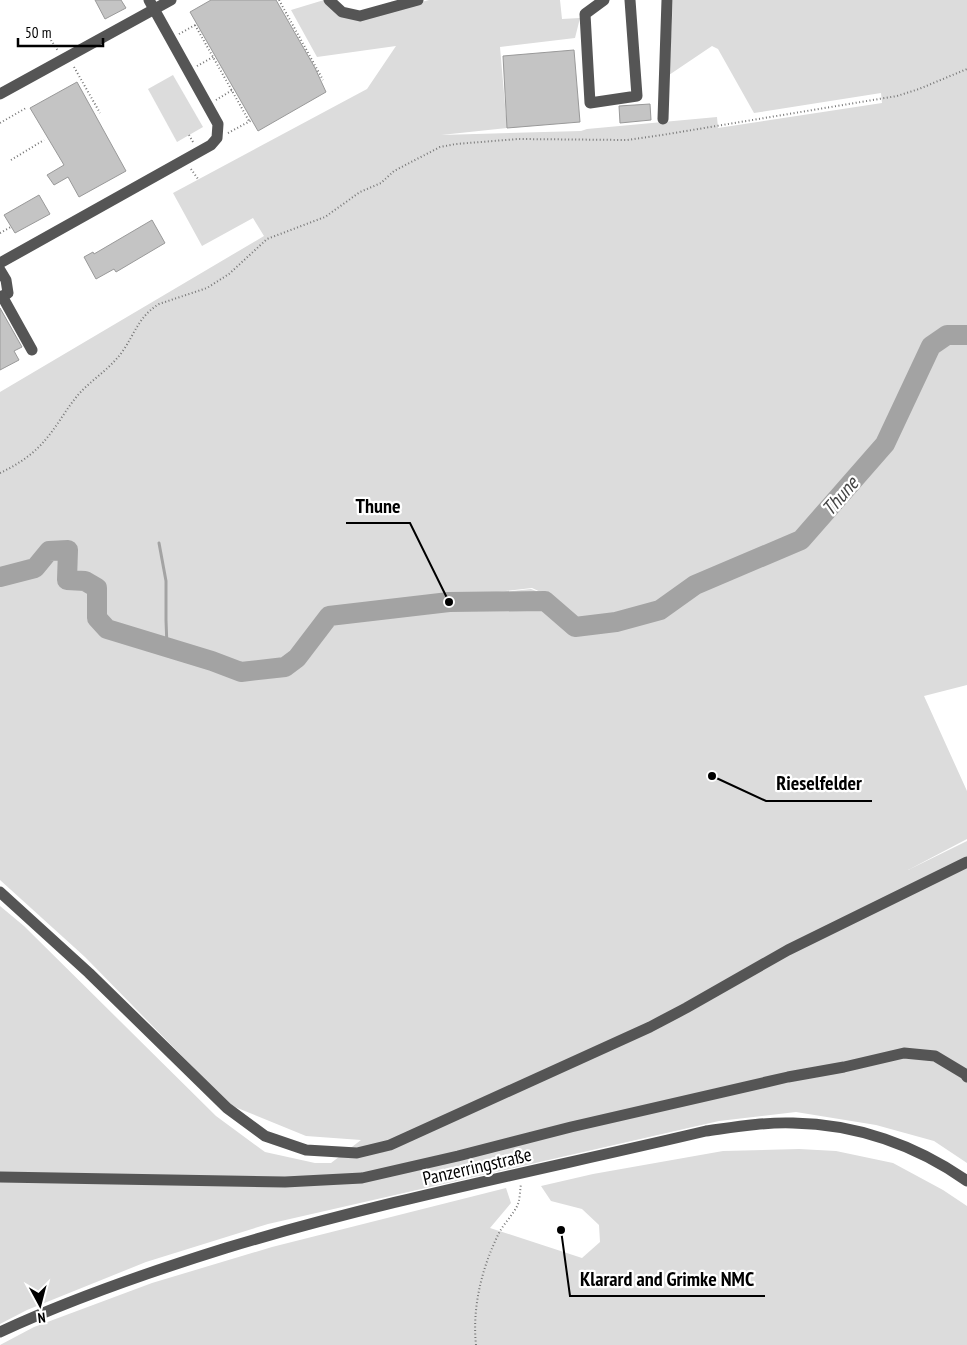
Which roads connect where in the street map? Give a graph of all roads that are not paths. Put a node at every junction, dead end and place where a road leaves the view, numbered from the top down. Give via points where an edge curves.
1 (171, 0) edge
2 (329, 0) edge
3 (604, 0) edge
4 (630, 0) edge
5 (667, 0) edge
6 (411, 1) edge
7 (152, 5) edge
8 (0, 94) edge
9 (663, 119) dead end
10 (0, 263) edge
11 (0, 270) edge
12 (1, 297) edge
13 (32, 350) dead end
14 (967, 862) edge
15 (0, 892) edge
16 (967, 1077) edge
17 (0, 1177) edge
18 (967, 1181) edge
19 (0, 1332) edge

1 - 7 street
2 - 6 street via 342,12 360,16
3 - 4 street via 585,14 590,103 637,96
5 - 9 street
7 - 8 street
7 - 10 street via 218,124 217,138
11 - 12 street via 8,293
12 - 13 street
14 - 15 street via 788,950 650,1026 390,1145 357,1152 306,1150 265,1136 227,1108 89,973
16 - 17 street via 935,1056 904,1053 779,1079 362,1178 285,1182
18 - 19 street, Panzerringstraße via 904,1145 851,1129 822,1124 746,1125 332,1217 149,1272

